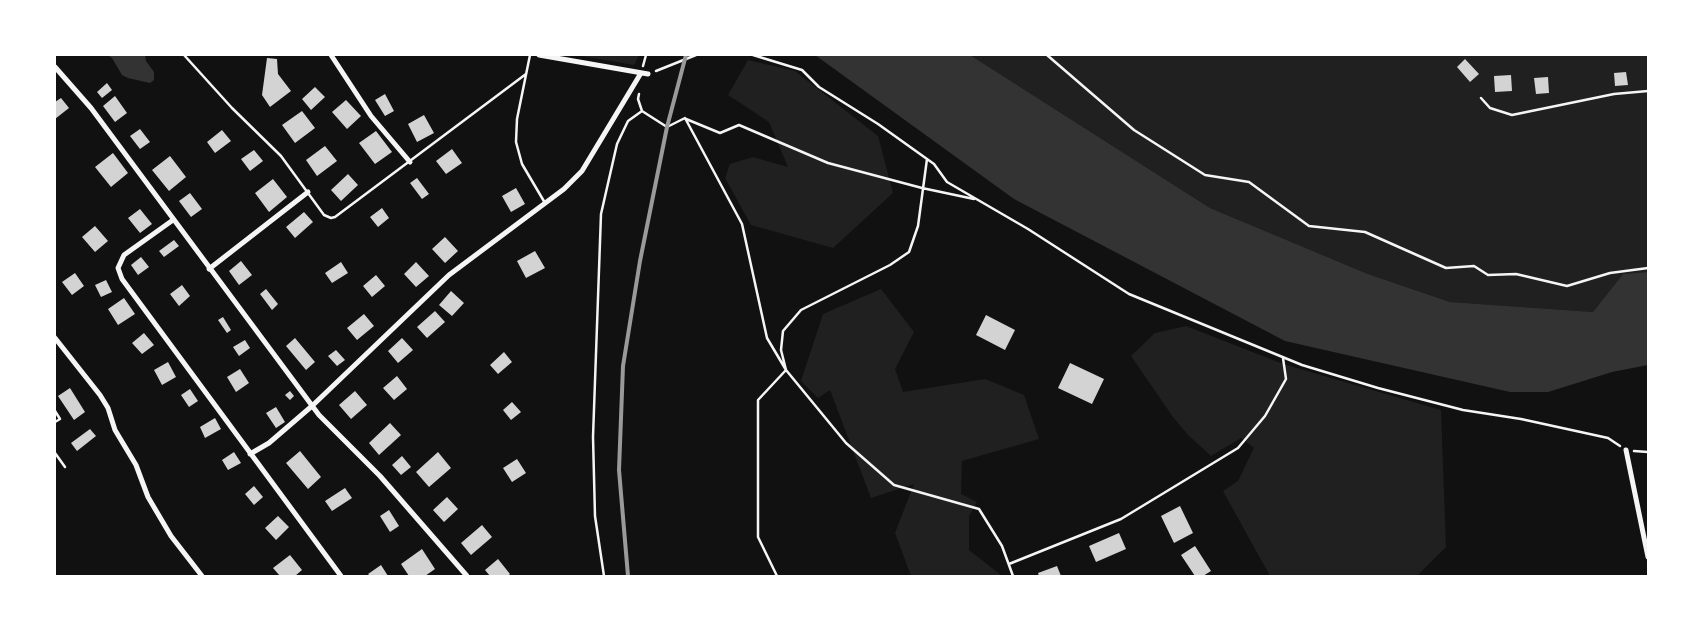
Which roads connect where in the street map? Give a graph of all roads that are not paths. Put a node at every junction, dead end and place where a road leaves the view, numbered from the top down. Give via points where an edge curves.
1 (184, 55) edge
2 (331, 55) edge
3 (530, 55) edge
4 (539, 55) edge
5 (55, 68) edge
6 (641, 73) junction
7 (526, 74) junction
8 (648, 74) road end
9 (1648, 91) edge
10 (1481, 98) dead end
11 (410, 162) junction
12 (308, 192) junction
13 (545, 203) junction
14 (173, 220) junction
15 (209, 269) junction
16 (55, 338) edge
17 (312, 406) junction
18 (1626, 450) road end
19 (250, 454) junction
20 (1648, 557) edge
21 (202, 576) edge
22 (341, 576) edge
23 (467, 576) edge

1 - 12 lane via 281,156
2 - 11 street via 371,116
3 - 7 lane
4 - 6 street
5 - 14 street via 91,108
6 - 8 street
6 - 13 street via 582,171
7 - 11 lane
7 - 13 lane via 516,142 522,164
9 - 10 lane via 1614,94 1512,115 1490,108
11 - 12 lane via 336,217 324,215
12 - 15 street
13 - 17 street via 449,275
14 - 15 street
14 - 19 street via 124,255 119,262 120,274
15 - 17 street
16 - 21 street via 100,395 153,505 171,536
17 - 19 street via 269,444
17 - 23 street via 380,476
18 - 20 street
19 - 22 street

